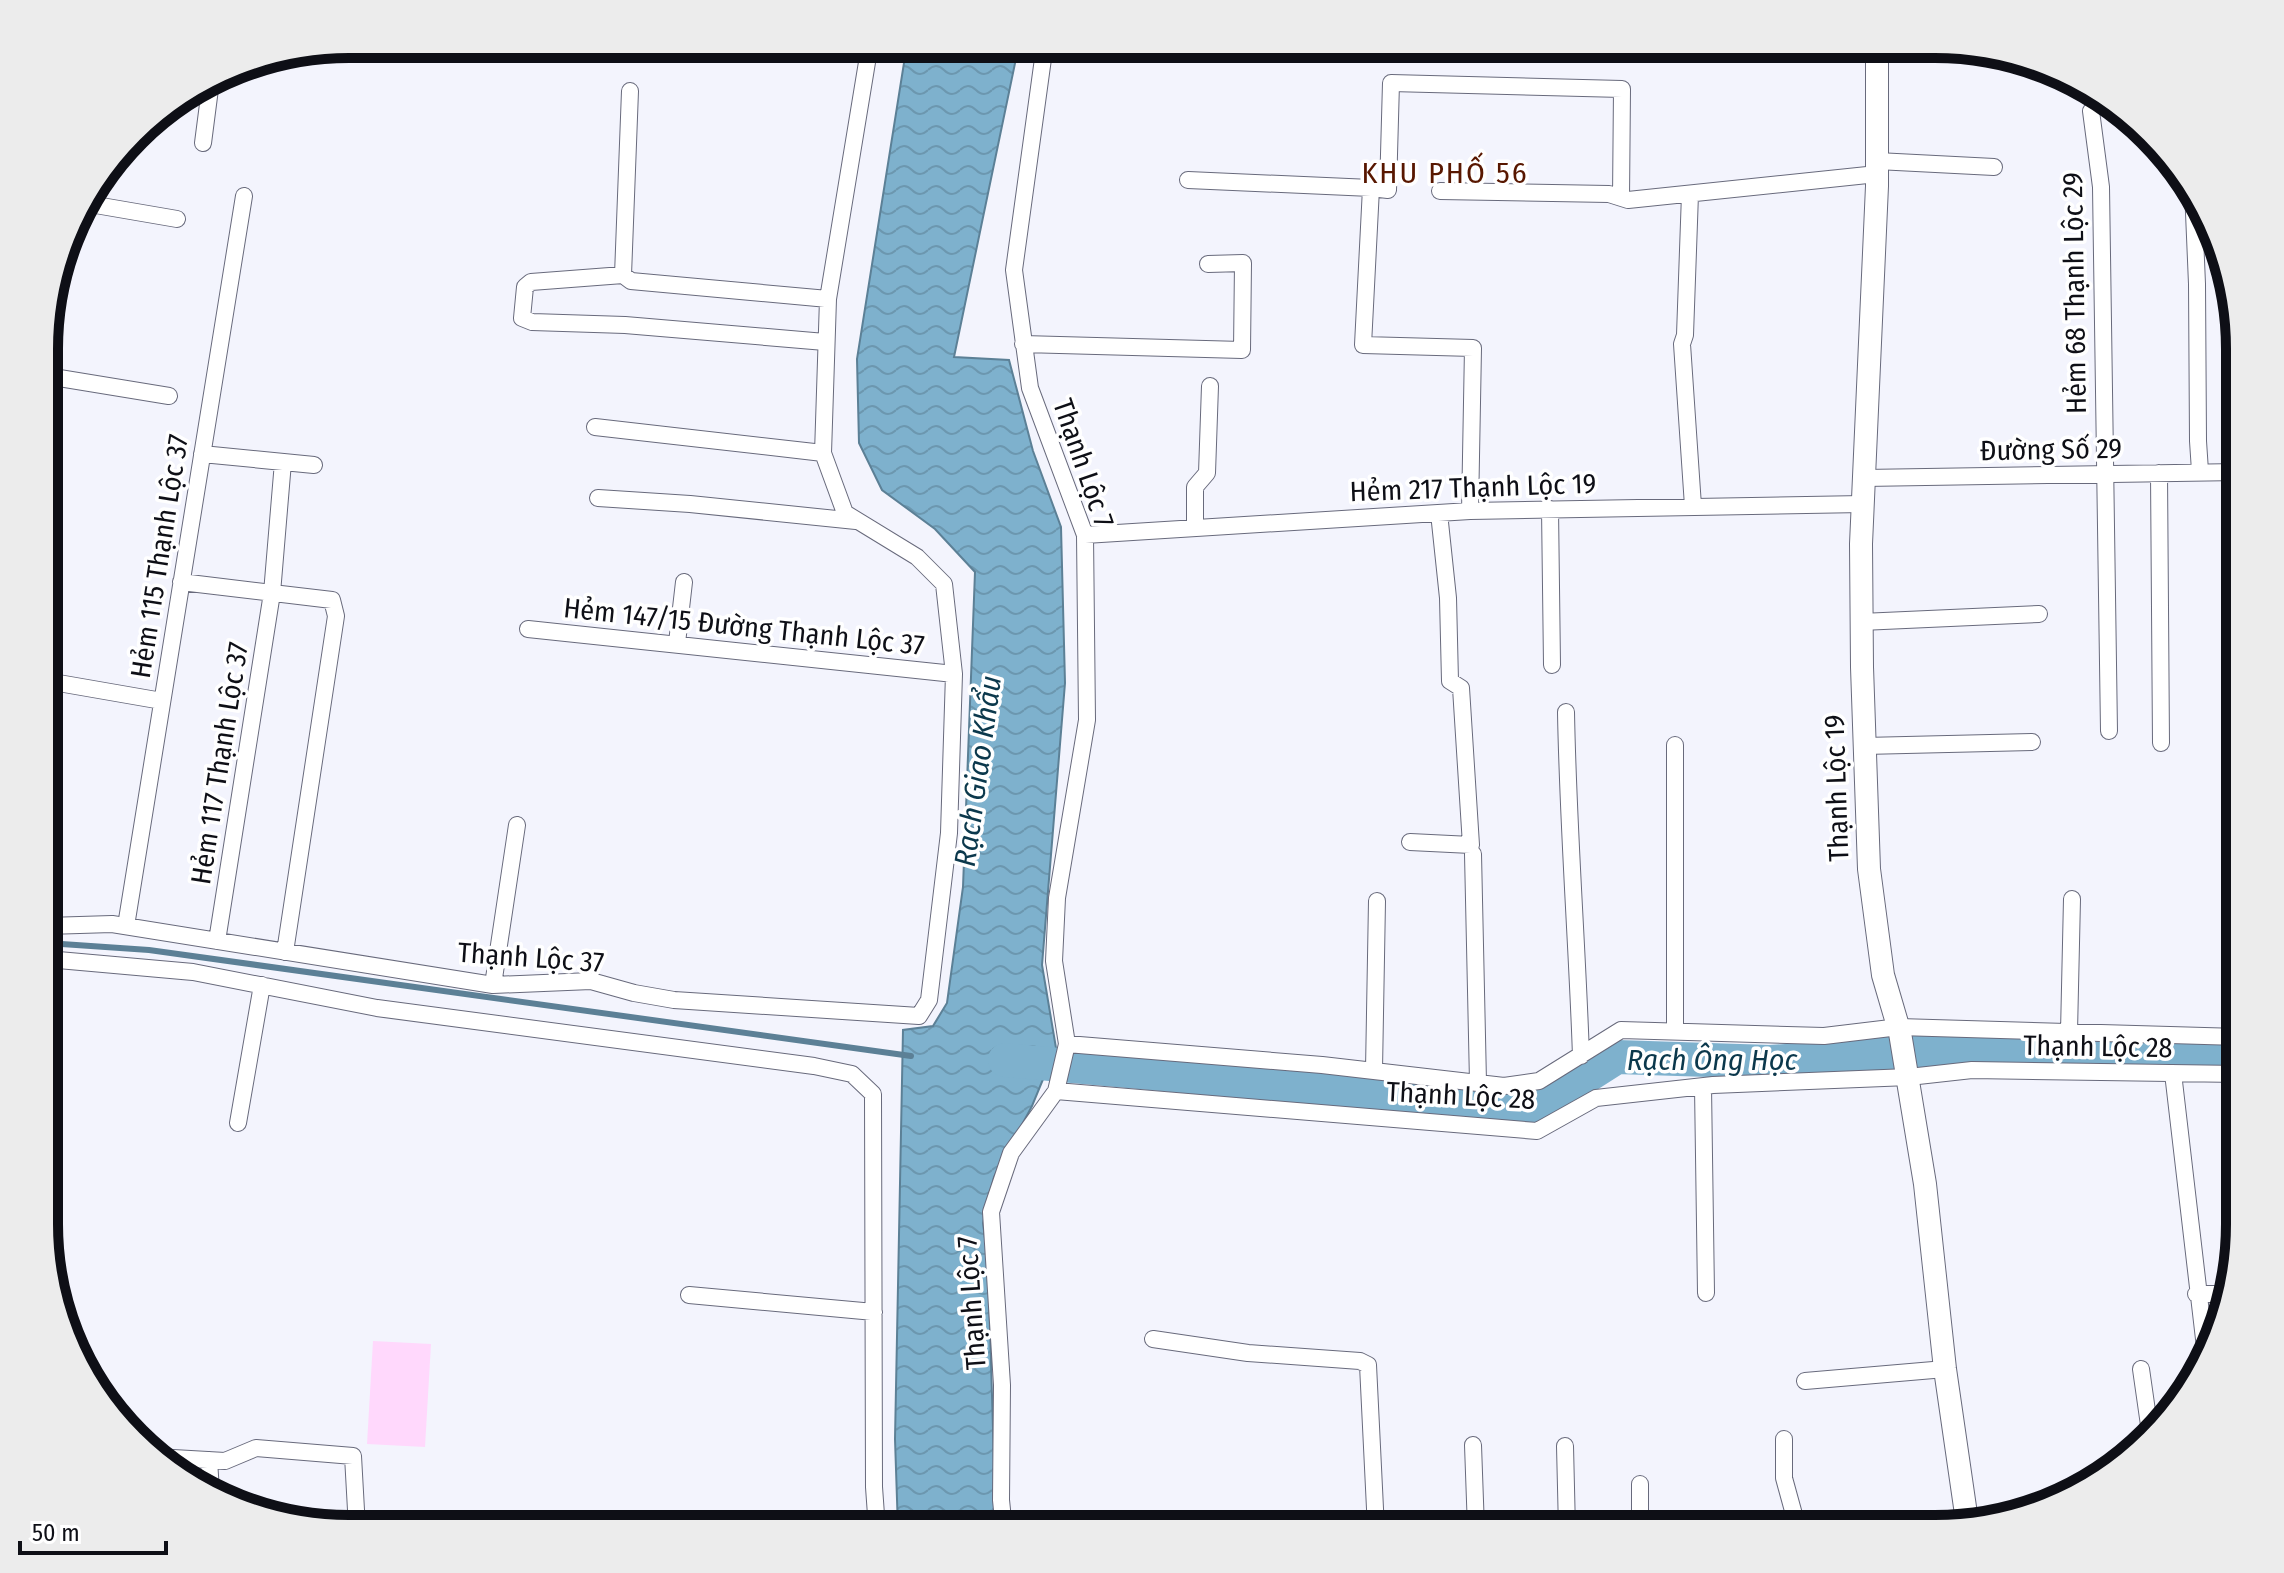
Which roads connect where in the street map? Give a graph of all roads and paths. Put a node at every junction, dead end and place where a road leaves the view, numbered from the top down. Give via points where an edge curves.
1 (868, 58) edge
2 (1043, 58) edge
3 (1877, 58) edge
4 (630, 91) dead end
5 (209, 94) edge
6 (2091, 111) dead end
7 (203, 143) dead end
8 (1994, 167) dead end
9 (1877, 168) junction
10 (1188, 180) dead end
11 (1371, 188) junction
12 (1440, 191) dead end
13 (1690, 194) junction
14 (244, 196) dead end
15 (1621, 198) junction
16 (96, 205) edge
17 (2194, 217) edge
18 (177, 219) dead end
19 (1208, 264) dead end
20 (623, 275) junction
21 (828, 299) junction
22 (825, 342) junction
23 (1023, 344) junction
24 (58, 378) edge
25 (1210, 386) dead end
26 (169, 396) dead end
27 (595, 427) dead end
28 (823, 453) junction
29 (202, 454) junction
30 (283, 462) junction
31 (314, 465) dead end
32 (2200, 471) junction
33 (2226, 472) edge
34 (2159, 473) junction
35 (2104, 474) junction
36 (1864, 478) junction
37 (598, 498) dead end
38 (1863, 504) junction
39 (1693, 506) junction
40 (1550, 509) junction
41 (1470, 511) junction
42 (1439, 513) junction
43 (858, 521) junction
44 (1195, 523) junction
45 (1085, 535) junction
46 (181, 582) junction
47 (684, 582) dead end
48 (272, 593) junction
49 (2039, 614) dead end
50 (1861, 622) junction
51 (528, 629) dead end
52 (677, 643) junction
53 (1552, 665) dead end
54 (954, 674) junction
55 (58, 683) edge
56 (162, 701) junction
57 (1566, 712) dead end
58 (2109, 731) dead end
59 (2032, 742) dead end
60 (2161, 743) dead end
61 (1675, 745) dead end
62 (1864, 746) junction
63 (517, 825) dead end
64 (1410, 842) dead end
65 (1473, 854) dead end
66 (2072, 899) dead end
67 (1377, 901) dead end
68 (58, 926) edge
69 (126, 926) junction
70 (217, 941) junction
71 (285, 952) junction
72 (58, 960) edge
73 (262, 985) junction
74 (493, 985) junction
75 (1900, 1030) junction
76 (1675, 1031) junction
77 (2069, 1032) junction
78 (2226, 1037) edge
79 (1067, 1044) junction
80 (1581, 1056) junction
81 (1374, 1070) junction
82 (1908, 1073) junction
83 (2173, 1073) junction
84 (2226, 1074) edge
85 (1478, 1082) junction
86 (1703, 1087) junction
87 (1056, 1091) junction
88 (238, 1123) dead end
89 (1706, 1293) dead end
90 (2196, 1294) junction
91 (2217, 1294) edge
92 (689, 1295) dead end
93 (874, 1312) junction
94 (2203, 1337) edge
95 (1153, 1339) dead end
96 (1945, 1369) junction
97 (2141, 1369) dead end
98 (1805, 1381) dead end
99 (2149, 1422) edge
100 (1784, 1439) dead end
101 (1473, 1445) dead end
102 (1565, 1446) dead end
103 (177, 1458) edge
104 (209, 1460) junction
105 (210, 1479) edge
106 (1640, 1484) dead end
107 (1966, 1513) edge
108 (356, 1515) edge
109 (876, 1515) edge
110 (1003, 1515) edge
111 (1375, 1515) edge
112 (1476, 1515) edge
113 (1567, 1515) edge
114 (1640, 1515) edge
115 (1794, 1515) edge

1 - 21 street
2 - 23 street, Thạnh Lộc 7 via 1014,270
3 - 9 street, Thạnh Lộc 19
4 - 20 street
5 - 7 street
6 - 35 street, Hẻm 68 Thạnh Lộc 29 via 2101,187
8 - 9 street
9 - 13 street
9 - 36 street, Thạnh Lộc 19
10 - 11 street
11 - 15 street via 1388,190 1391,83 1622,89
11 - 41 street via 1363,345 1473,348
12 - 15 street
13 - 15 street
13 - 39 street via 1682,344
14 - 29 street, Hẻm 115 Thạnh Lộc 37
16 - 18 street
17 - 32 street
19 - 23 street via 1243,263 1242,350
20 - 21 street via 631,281
20 - 22 street via 531,282 525,287 522,318
21 - 22 street
22 - 28 street
23 - 45 street, Thạnh Lộc 7 via 1030,388
24 - 26 street
25 - 44 street via 1207,473 1195,487
27 - 28 street
28 - 43 street via 845,513
29 - 30 street
29 - 46 street, Hẻm 115 Thạnh Lộc 37
30 - 31 street
30 - 48 street, Hẻm 117 Thạnh Lộc 37
32 - 33 street, Đường Số 29
32 - 34 street, Đường Số 29
34 - 35 street, Đường Số 29
34 - 60 street
35 - 36 street, Đường Số 29
35 - 58 street, Hẻm 68 Thạnh Lộc 29
36 - 38 street, Thạnh Lộc 19
37 - 43 street
38 - 39 street, Hẻm 217 Thạnh Lộc 19
38 - 50 street, Thạnh Lộc 19
39 - 40 street, Hẻm 217 Thạnh Lộc 19
40 - 41 street, Hẻm 217 Thạnh Lộc 19
40 - 53 street
41 - 42 street, Hẻm 217 Thạnh Lộc 19
42 - 44 street, Hẻm 217 Thạnh Lộc 19
42 - 64 street via 1450,681 1461,688 1471,845
43 - 54 street via 917,557 944,584
44 - 45 street, Hẻm 217 Thạnh Lộc 19
45 - 79 street, Thạnh Lộc 7 via 1087,720 1057,898 1054,961
46 - 48 street
46 - 56 street, Hẻm 115 Thạnh Lộc 37
47 - 52 street
48 - 70 street, Hẻm 117 Thạnh Lộc 37
48 - 71 street via 332,600 336,616
49 - 50 street
50 - 62 street, Thạnh Lộc 19
51 - 52 street, Hẻm 147/15 Đường Thạnh Lộc 37
52 - 54 street, Hẻm 147/15 Đường Thạnh Lộc 37
54 - 74 street, Thạnh Lộc 37 via 949,833 929,1000 919,1016 674,1000 591,981
55 - 56 street
56 - 69 street, Hẻm 115 Thạnh Lộc 37
57 - 80 street
59 - 62 street
61 - 76 street
62 - 75 street, Thạnh Lộc 19 via 1869,869 1883,975
63 - 74 street
65 - 85 street
66 - 77 street
67 - 81 street
68 - 69 street, Thạnh Lộc 37
69 - 70 street, Thạnh Lộc 37
70 - 71 street, Thạnh Lộc 37
71 - 74 street, Thạnh Lộc 37
72 - 73 street via 193,972
73 - 88 street
73 - 93 street via 377,1008 852,1074 873,1094
75 - 76 street, Thạnh Lộc 28 via 1824,1036
75 - 77 street, Thạnh Lộc 28
75 - 82 street, Thạnh Lộc 19
76 - 80 street, Thạnh Lộc 28 via 1621,1030
77 - 78 street, Thạnh Lộc 28
79 - 81 street, Thạnh Lộc 28
79 - 87 street
80 - 85 street, Thạnh Lộc 28 via 1539,1081 1504,1086
81 - 85 street, Thạnh Lộc 28
82 - 83 street, Thạnh Lộc 28
82 - 86 street, Thạnh Lộc 28
82 - 96 street, Thạnh Lộc 19
83 - 84 street, Thạnh Lộc 28
83 - 90 street
86 - 87 street, Thạnh Lộc 28 via 1596,1098 1537,1131
86 - 89 street
87 - 110 street, Thạnh Lộc 7 via 1011,1153 991,1212 1002,1385
90 - 91 street
90 - 94 street
92 - 93 street
93 - 109 street
95 - 111 street via 1368,1365
96 - 98 street
96 - 107 street, Thạnh Lộc 19
97 - 99 street
100 - 115 street via 1784,1478
101 - 112 street
102 - 113 street
103 - 104 street
104 - 105 street
104 - 108 street via 225,1461 256,1448 353,1456
106 - 114 street

